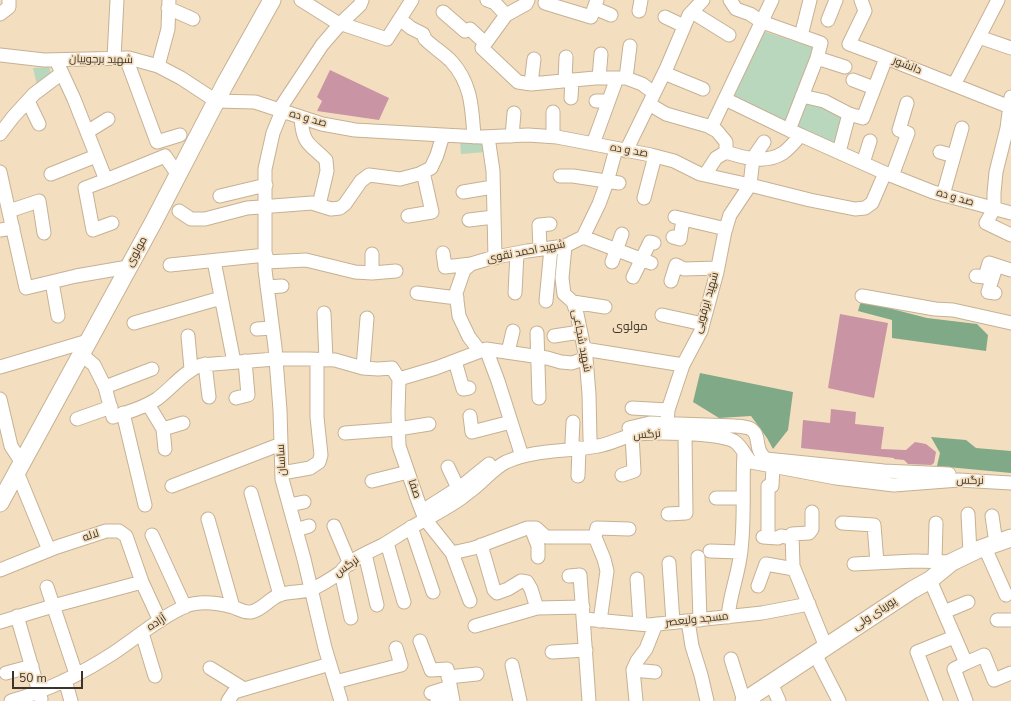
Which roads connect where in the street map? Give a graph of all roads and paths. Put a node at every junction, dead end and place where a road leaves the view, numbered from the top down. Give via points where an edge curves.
1 (9, 0) edge
2 (117, 0) edge
3 (272, 0) edge
4 (300, 0) edge
5 (362, 0) edge
6 (412, 0) edge
7 (490, 0) edge
8 (528, 0) edge
9 (703, 0) edge
10 (730, 0) edge
11 (772, 0) edge
12 (810, 0) edge
13 (836, 0) edge
14 (861, 0) edge
15 (998, 0) edge
16 (545, 3) dead end
17 (168, 4) edge
18 (594, 9) edge
19 (443, 12) dead end
20 (692, 12) junction
21 (506, 15) junction
22 (611, 15) dead end
23 (666, 17) dead end
24 (193, 19) dead end
25 (400, 19) junction
26 (1, 20) edge
27 (828, 21) dead end
28 (762, 22) junction
29 (341, 24) junction
30 (684, 26) junction
31 (729, 35) dead end
32 (801, 36) junction
33 (979, 37) junction
34 (484, 45) junction
35 (630, 46) dead end
36 (1011, 48) edge
37 (601, 54) dead end
38 (0, 55) edge
39 (566, 57) dead end
40 (120, 58) junction
41 (817, 58) junction
42 (886, 58) junction
43 (534, 59) dead end
44 (56, 60) junction
45 (158, 66) junction
46 (845, 67) dead end
47 (62, 73) junction
48 (664, 73) junction
49 (599, 78) junction
50 (621, 78) junction
51 (568, 80) junction
52 (853, 80) dead end
53 (531, 84) junction
54 (954, 85) junction
55 (703, 88) dead end
56 (874, 88) junction
57 (802, 96) junction
58 (571, 98) dead end
59 (651, 99) junction
60 (725, 99) junction
61 (28, 101) junction
62 (216, 101) junction
63 (1010, 102) edge
64 (907, 103) dead end
65 (280, 111) junction
66 (553, 112) dead end
67 (514, 113) dead end
68 (849, 114) junction
69 (301, 118) junction
70 (108, 119) dead end
71 (39, 124) dead end
72 (711, 128) junction
73 (962, 128) dead end
74 (789, 130) junction
75 (87, 132) junction
76 (0, 134) edge
77 (180, 135) dead end
78 (443, 135) junction
79 (801, 135) junction
80 (512, 136) junction
81 (554, 136) junction
82 (474, 137) junction
83 (488, 137) junction
84 (870, 141) dead end
85 (764, 142) dead end
86 (593, 144) junction
87 (621, 150) junction
88 (726, 152) junction
89 (839, 152) junction
90 (940, 152) dead end
91 (96, 156) junction
92 (655, 156) junction
93 (954, 156) junction
94 (753, 158) junction
95 (864, 163) junction
96 (0, 172) edge
97 (423, 172) junction
98 (51, 174) dead end
99 (889, 174) junction
100 (178, 175) junction
101 (705, 175) junction
102 (560, 176) dead end
103 (106, 180) junction
104 (613, 182) junction
105 (266, 185) junction
106 (750, 185) junction
107 (493, 187) junction
108 (463, 192) dead end
109 (943, 195) junction
110 (220, 196) dead end
111 (644, 198) dead end
112 (319, 205) junction
113 (266, 207) junction
114 (994, 209) junction
115 (9, 211) junction
116 (179, 211) dead end
117 (1011, 213) edge
118 (408, 216) dead end
119 (494, 217) junction
120 (469, 220) dead end
121 (112, 223) dead end
122 (550, 224) dead end
123 (726, 228) junction
124 (6, 229) edge
125 (44, 232) dead end
126 (622, 234) dead end
127 (1011, 235) edge
128 (583, 237) junction
129 (673, 237) dead end
130 (654, 243) dead end
131 (565, 246) junction
132 (546, 249) junction
133 (616, 250) junction
134 (444, 253) dead end
135 (517, 253) junction
136 (372, 254) dead end
137 (495, 258) junction
138 (266, 259) junction
139 (214, 261) junction
140 (646, 261) junction
141 (612, 262) dead end
142 (471, 264) junction
143 (993, 264) junction
144 (170, 265) dead end
145 (128, 267) junction
146 (718, 268) junction
147 (1011, 270) edge
148 (396, 271) dead end
149 (372, 273) junction
150 (976, 276) dead end
151 (633, 277) dead end
152 (671, 281) dead end
153 (52, 282) junction
154 (282, 286) dead end
155 (267, 287) junction
156 (417, 293) dead end
157 (515, 293) dead end
158 (995, 293) dead end
159 (862, 296) dead end
160 (221, 298) junction
161 (457, 298) junction
162 (546, 301) dead end
163 (573, 302) junction
164 (605, 307) dead end
165 (324, 313) dead end
166 (662, 315) dead end
167 (58, 316) dead end
168 (366, 318) dead end
169 (134, 323) dead end
170 (1011, 323) edge
171 (703, 324) junction
172 (272, 328) junction
173 (257, 330) dead end
174 (513, 332) dead end
175 (537, 332) dead end
176 (580, 332) junction
177 (188, 336) dead end
178 (554, 336) dead end
179 (85, 348) junction
180 (483, 350) junction
181 (508, 352) junction
182 (585, 353) junction
183 (537, 356) junction
184 (276, 359) junction
185 (322, 360) junction
186 (239, 361) junction
187 (455, 361) junction
188 (205, 364) junction
189 (683, 364) junction
190 (0, 367) edge
191 (363, 368) junction
192 (152, 369) dead end
193 (191, 369) junction
194 (395, 374) junction
195 (105, 387) junction
196 (469, 388) dead end
197 (209, 397) dead end
198 (236, 398) dead end
199 (538, 398) dead end
200 (0, 399) edge
201 (148, 404) junction
202 (632, 408) dead end
203 (668, 410) junction
204 (116, 412) junction
205 (470, 416) dead end
206 (77, 419) dead end
207 (511, 422) junction
208 (573, 422) dead end
209 (183, 423) dead end
210 (429, 424) dead end
211 (667, 424) junction
212 (398, 428) junction
213 (163, 429) junction
214 (345, 433) dead end
215 (685, 434) junction
216 (632, 435) junction
217 (590, 439) junction
218 (281, 444) junction
219 (575, 445) junction
220 (5, 447) edge
221 (165, 449) dead end
222 (520, 450) junction
223 (744, 453) junction
224 (448, 467) dead end
225 (773, 467) junction
226 (20, 468) junction
227 (408, 472) junction
228 (282, 473) junction
229 (622, 474) dead end
230 (578, 476) dead end
231 (1011, 477) edge
232 (372, 481) dead end
233 (1011, 483) edge
234 (172, 486) dead end
235 (458, 488) junction
236 (251, 493) dead end
237 (716, 498) dead end
238 (743, 498) junction
239 (304, 502) dead end
240 (0, 504) edge
241 (289, 505) junction
242 (145, 506) dead end
243 (812, 512) dead end
244 (668, 514) dead end
245 (968, 514) dead end
246 (424, 515) junction
247 (992, 516) dead end
248 (208, 519) dead end
249 (842, 523) dead end
250 (936, 523) dead end
251 (334, 526) dead end
252 (411, 527) junction
253 (531, 528) junction
254 (629, 529) dead end
255 (152, 535) dead end
256 (594, 537) junction
257 (792, 538) junction
258 (386, 543) junction
259 (481, 545) junction
260 (991, 545) edge
261 (49, 550) junction
262 (741, 552) junction
263 (452, 553) junction
264 (365, 554) junction
265 (538, 557) dead end
266 (935, 561) junction
267 (877, 562) junction
268 (952, 562) junction
269 (669, 563) dead end
270 (854, 564) dead end
271 (345, 568) junction
272 (794, 569) junction
273 (0, 570) edge
274 (569, 576) dead end
275 (637, 579) dead end
276 (930, 580) junction
277 (142, 582) junction
278 (758, 586) dead end
279 (47, 587) dead end
280 (312, 589) junction
281 (433, 592) dead end
282 (280, 595) junction
283 (1006, 595) dead end
284 (470, 601) dead end
285 (404, 602) dead end
286 (968, 602) dead end
287 (809, 604) junction
288 (376, 605) dead end
289 (53, 606) junction
290 (185, 607) junction
291 (233, 607) junction
292 (536, 608) junction
293 (944, 612) junction
294 (583, 613) junction
295 (17, 616) junction
296 (728, 617) junction
297 (351, 618) dead end
298 (160, 620) junction
299 (694, 620) junction
300 (997, 620) dead end
301 (1011, 620) edge
302 (600, 621) junction
303 (0, 622) edge
304 (673, 622) junction
305 (640, 624) junction
306 (656, 624) junction
307 (475, 626) dead end
308 (142, 633) junction
309 (954, 637) junction
310 (420, 641) dead end
311 (396, 648) dead end
312 (586, 650) junction
313 (821, 650) junction
314 (552, 652) dead end
315 (731, 659) dead end
316 (966, 663) junction
317 (330, 664) junction
318 (512, 665) dead end
319 (32, 666) junction
320 (210, 668) dead end
321 (633, 670) junction
322 (655, 672) dead end
323 (6, 673) dead end
324 (1011, 673) edge
325 (476, 674) dead end
326 (155, 676) dead end
327 (70, 677) junction
328 (335, 682) junction
329 (771, 683) junction
330 (244, 689) junction
331 (451, 690) edge
332 (40, 697) edge
333 (434, 697) edge
334 (11, 701) edge
335 (71, 701) edge
336 (228, 701) edge
337 (341, 701) edge
338 (520, 701) edge
339 (589, 701) edge
340 (636, 701) edge
341 (708, 701) edge
342 (744, 701) edge
343 (779, 701) edge
344 (839, 701) edge
345 (936, 701) edge
346 (966, 701) edge

1 - 26 street via 9,7
2 - 40 street
3 - 62 main road, مولوی
4 - 29 street
5 - 29 street, ساسان
6 - 25 street
7 - 21 street
8 - 21 street via 526,4
9 - 20 street
10 - 28 street via 736,9
11 - 28 street
12 - 32 street
13 - 27 street
14 - 42 street, دانشور via 865,11 849,44
15 - 33 street
16 - 18 street
17 - 24 street
17 - 45 street via 168,29
18 - 22 street
19 - 34 street via 465,31 470,29
20 - 30 street
20 - 31 street
21 - 34 street
23 - 30 street
25 - 29 street via 387,39
25 - 82 street via 423,34 424,39 451,62 467,85 472,105
28 - 32 street
28 - 60 street
29 - 65 street, ساسان via 322,45
30 - 48 street
32 - 41 street via 821,43
33 - 36 street
33 - 54 street
34 - 53 street via 518,82
35 - 50 street
37 - 49 street
38 - 44 street, شهید برجوییان
39 - 51 street
40 - 44 street, شهید برجوییان
40 - 45 street, شهید برجوییان
40 - 77 street via 157,142
41 - 46 street
41 - 57 street
42 - 54 street, دانشور
42 - 56 street
43 - 53 street
44 - 47 street
45 - 62 street, شهید برجوییان
47 - 61 street
47 - 75 street
48 - 55 street
48 - 59 street
49 - 50 street
49 - 51 street
50 - 59 street via 642,84
50 - 86 street via 602,101
51 - 53 street
51 - 58 street
52 - 56 street
54 - 63 street, دانشور
56 - 68 street via 863,118
57 - 68 street via 824,101
57 - 74 street
59 - 72 street via 666,114
59 - 87 street
60 - 72 street
60 - 74 street
61 - 71 street
61 - 76 street
62 - 65 street, صد و ده via 255,102
62 - 100 main road, مولوی
63 - 114 street, دانشور via 1007,128 996,172
64 - 99 street via 899,130 908,133
65 - 69 street, صد و ده
65 - 105 street, ساسان via 265,169
66 - 81 street
67 - 80 street
68 - 89 street
69 - 78 street, صد و ده via 355,130
69 - 112 street via 306,141 326,160 331,169 327,171
70 - 75 street
72 - 88 street via 726,142
73 - 93 street
74 - 79 street
75 - 91 street
78 - 82 street, صد و ده
78 - 97 street via 431,168
79 - 89 street
79 - 94 street via 774,158
80 - 81 street, صد و ده
80 - 83 street, صد و ده
81 - 86 street, صد و ده
82 - 83 street, صد و ده
83 - 107 street
84 - 95 street
85 - 94 street
86 - 87 street, صد و ده
87 - 92 street, صد و ده
87 - 104 street
88 - 94 street
88 - 101 street via 716,158
89 - 95 street
90 - 93 street
91 - 98 street
91 - 103 street
92 - 101 street, صد و ده via 674,161
92 - 111 street
93 - 109 street
94 - 106 street
95 - 99 street
96 - 115 street
97 - 112 street via 400,179 369,175 361,181 340,208 331,209
97 - 118 street via 432,212
99 - 106 street, صد و ده via 872,203 865,208 855,209
99 - 109 street, صد و ده
100 - 103 street via 165,156
100 - 145 main road, مولوی
101 - 106 street, صد و ده
102 - 104 street
103 - 121 street via 85,188 93,230
104 - 128 street
105 - 110 street
105 - 113 street, ساسان
106 - 123 street, شهید ابرقویی via 730,214
107 - 108 street
107 - 119 street
109 - 114 street, صد و ده
112 - 113 street via 312,203
113 - 116 street via 247,208 205,219 191,219
113 - 138 street, ساسان
114 - 117 street, صد و ده
114 - 127 street, دانشور via 986,223
115 - 124 street
115 - 125 street via 39,201
119 - 120 street
119 - 137 street
122 - 132 street via 539,225
123 - 129 street via 679,218 680,239
123 - 146 street, شهید ابرقویی
124 - 153 street via 26,288
126 - 133 street
128 - 131 street, شهید احمد نقوی
128 - 133 street
130 - 140 street via 650,242
131 - 132 street, شهید احمد نقوی
131 - 163 street, شهید شجاعی via 562,278 564,294
132 - 135 street, شهید احمد نقوی
132 - 162 street
133 - 140 street
133 - 141 street
134 - 142 street, شهید احمد نقوی via 445,267
135 - 137 street, شهید احمد نقوی
135 - 157 street
136 - 149 street
137 - 142 street, شهید احمد نقوی
138 - 139 street
138 - 149 street via 306,260 355,272
138 - 155 street, ساسان
139 - 144 street
139 - 160 street
140 - 151 street
142 - 161 street via 464,270 456,293
143 - 147 street
143 - 150 street via 985,277
143 - 158 street via 988,292
145 - 153 street
145 - 179 main road, مولوی
146 - 152 street via 684,269 676,265
146 - 171 street, شهید ابرقویی
148 - 149 street
153 - 167 street
154 - 155 street
155 - 172 street, ساسان
156 - 161 street
159 - 170 street via 953,310
160 - 169 street
160 - 186 street
161 - 180 street via 459,316 469,337
163 - 164 street
163 - 176 street, شهید شجاعی
165 - 185 street
166 - 171 street
168 - 191 street
171 - 189 street, شهید ابرقویی
172 - 173 street
172 - 184 street, ساسان
174 - 181 street
175 - 183 street
176 - 178 street
176 - 182 street, شهید شجاعی
177 - 193 street
179 - 190 street
179 - 195 street
179 - 226 main road, مولوی
180 - 181 street
180 - 187 street
180 - 207 street
181 - 183 street
182 - 183 street via 572,364
182 - 189 street
182 - 217 street, شهید شجاعی
183 - 199 street
184 - 185 street
184 - 186 street
184 - 218 street, ساسان
185 - 191 street via 335,360
185 - 228 street via 317,418 321,455 319,462 310,468
186 - 188 street
186 - 198 street via 248,396
187 - 194 street
187 - 196 street via 463,389
188 - 193 street
188 - 197 street
189 - 203 street, شهید ابرقویی
191 - 194 street
192 - 195 street
193 - 201 street
194 - 212 street, صفا
195 - 204 street
200 - 220 street
201 - 204 street
201 - 213 street
202 - 203 street
203 - 211 street, شهید ابرقویی
204 - 206 street
204 - 242 street
205 - 207 street via 472,432
207 - 222 street
208 - 219 street
209 - 213 street
210 - 212 street
211 - 217 street, نرگس via 650,423
211 - 231 street, نرگس via 748,428 754,432 758,440 758,450 766,459 912,473
212 - 214 street
212 - 227 street, صفا via 399,446
213 - 221 street
215 - 216 street, نرگس
215 - 223 street, نرگس via 715,436 734,441
215 - 244 street via 686,513
216 - 219 street, نرگس via 597,446
216 - 229 street via 634,471
217 - 219 street, نرگس
218 - 228 street, ساسان
218 - 234 street
219 - 222 street, نرگس via 537,446
219 - 230 street
219 - 246 street, نرگس via 522,456 505,463 462,498
220 - 226 street
222 - 235 street, نرگس via 493,461
223 - 225 street, نرگس via 751,462
223 - 238 street
224 - 235 street
225 - 233 street, نرگس via 894,485 959,480
225 - 257 street via 772,486 768,486 765,537
226 - 240 main road, مولوی
226 - 261 street
227 - 232 street
227 - 246 street, صفا
228 - 241 street, ساسان
235 - 246 street, نرگس
236 - 282 street
237 - 238 street
238 - 262 street
239 - 241 street
241 - 280 street, ساسان via 303,528 309,552
243 - 257 street via 812,529 809,533 792,534
245 - 260 street
246 - 252 street, نرگس
246 - 263 street, صفا
247 - 260 street
248 - 291 street
249 - 267 street via 874,525
250 - 266 street
251 - 271 street
252 - 258 street, نرگس
252 - 281 street
253 - 256 street via 536,528 546,537
253 - 259 street
253 - 265 street via 538,546
254 - 256 street via 597,528
255 - 290 street
256 - 302 street via 604,559 606,571
257 - 272 street
258 - 264 street, نرگس
258 - 285 street
259 - 263 street
259 - 292 street via 494,590 497,593 521,580 526,582 531,589
260 - 268 main road, پوریای ولی
260 - 283 street
261 - 273 street, لاله
261 - 277 street, لاله via 106,531 119,531 126,536
262 - 296 street via 729,600
262 - 299 street via 704,554
263 - 284 street, صفا
264 - 271 street, نرگس
264 - 288 street
266 - 267 street
266 - 268 street
267 - 270 street
268 - 276 main road, پوریای ولی
269 - 304 street
271 - 280 street, نرگس
271 - 297 street
272 - 278 street via 766,564
272 - 287 street
274 - 294 street via 580,575
275 - 305 street
276 - 293 street
276 - 313 main road, پوریای ولی
277 - 289 street
277 - 298 street, لاله
279 - 289 street
280 - 282 street, آزاده
280 - 317 street, ساسان
282 - 291 street, آزاده via 251,612
286 - 293 street
287 - 296 street, مسجد ولیعصر
287 - 313 street
289 - 295 street
289 - 327 street
290 - 291 street, آزاده via 197,602
290 - 298 street, آزاده
292 - 294 street, مسجد ولیعصر
292 - 307 street, مسجد ولیعصر
293 - 309 street
294 - 302 street, مسجد ولیعصر
294 - 312 street
295 - 303 street
295 - 319 street
296 - 299 street, مسجد ولیعصر
298 - 308 street, آزاده
299 - 304 street, مسجد ولیعصر
299 - 341 street via 692,646
300 - 301 street
302 - 305 street, مسجد ولیعصر
304 - 306 street, مسجد ولیعصر
305 - 306 street, مسجد ولیعصر
306 - 321 street via 646,649
308 - 326 street
308 - 327 street, آزاده via 112,654
309 - 316 street
309 - 345 street via 917,652
310 - 331 street via 431,670 447,669
311 - 328 street via 401,665
312 - 314 street
312 - 339 street
313 - 329 main road, پوریای ولی
313 - 344 street
315 - 342 street
316 - 324 street via 984,653 994,680
316 - 346 street via 954,669
317 - 328 street, ساسان
317 - 330 street
318 - 338 street
319 - 323 street
319 - 332 street
320 - 330 street
321 - 322 street
321 - 340 street
325 - 331 street
327 - 332 street, آزاده
327 - 335 street
328 - 337 street, ساسان
329 - 342 main road, پوریای ولی
329 - 343 street
330 - 336 street via 234,692
331 - 333 street
332 - 334 street, آزاده

